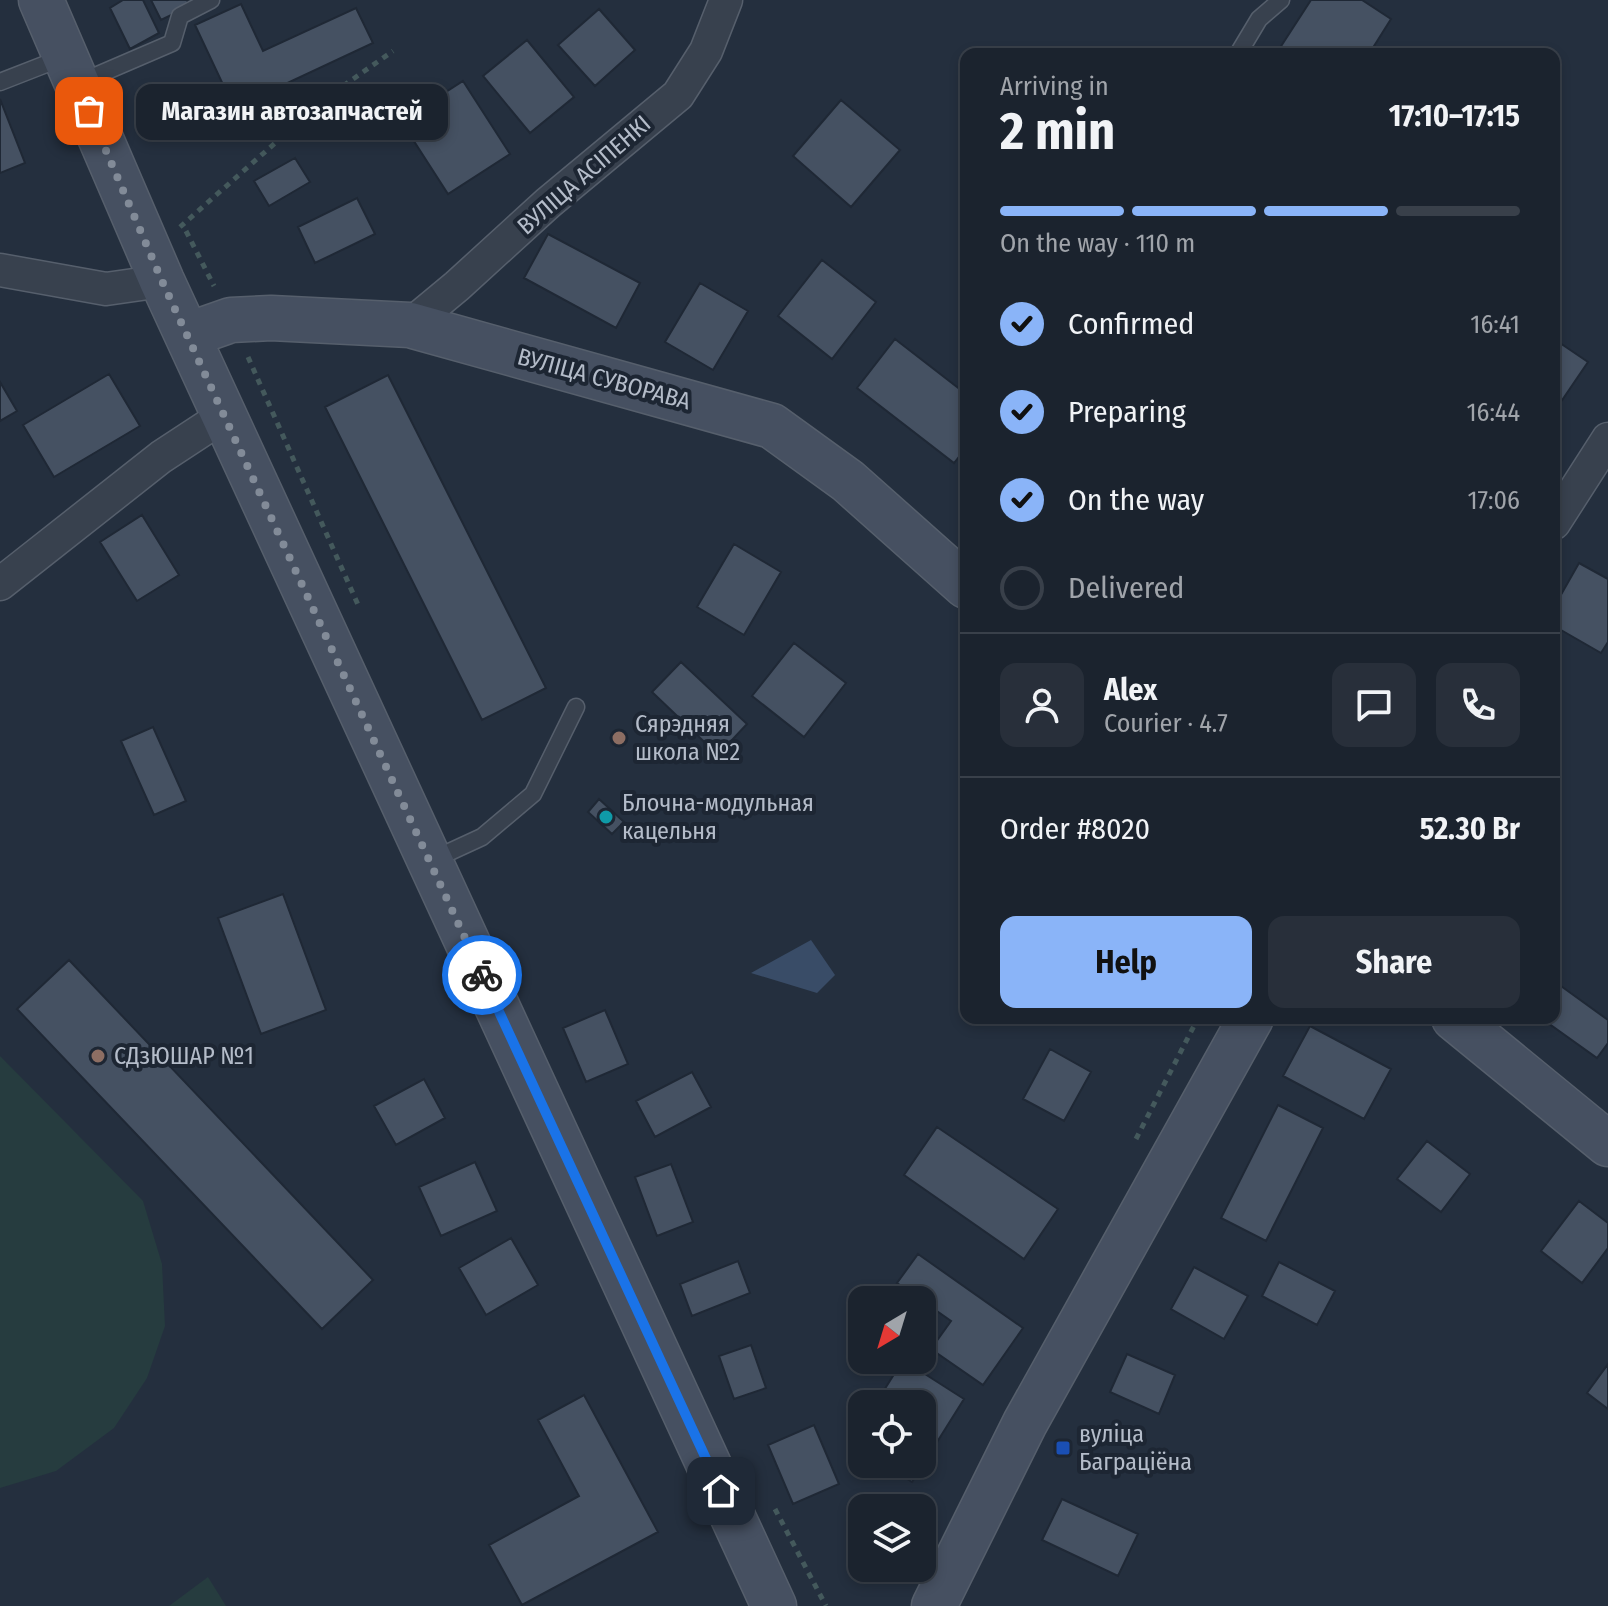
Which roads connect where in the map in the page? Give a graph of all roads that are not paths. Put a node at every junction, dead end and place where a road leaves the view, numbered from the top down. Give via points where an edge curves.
1 (41, 0) edge
2 (211, 0) edge
3 (726, 0) edge
4 (1281, 0) edge
5 (1242, 48) edge
6 (72, 70) junction
7 (0, 82) edge
8 (0, 270) edge
9 (162, 281) junction
10 (410, 325) junction
11 (188, 335) junction
12 (225, 415) junction
13 (1608, 439) edge
14 (1560, 514) edge
15 (960, 581) edge
16 (0, 584) edge
17 (576, 707) dead end
18 (429, 862) junction
19 (1248, 1024) edge
20 (1462, 1024) edge
21 (1605, 1137) edge
22 (774, 1606) edge
23 (934, 1606) edge

1 - 6 main road
2 - 6 lane via 180,16 172,43
3 - 10 street, ВУЛІЦА АСІПЕНКІ via 706,51 678,95
4 - 5 lane via 1259,19
6 - 7 lane
6 - 9 main road
8 - 9 street via 106,289
9 - 11 main road
10 - 11 main road, ВУЛІЦА СУВОРАВА via 271,318 231,320
10 - 15 main road, ВУЛІЦА СУВОРАВА via 772,426 848,481
11 - 12 main road
12 - 16 street via 161,457
12 - 18 main road
13 - 14 street
17 - 18 lane via 533,794 482,837
18 - 22 main road
19 - 23 main road via 1025,1423
20 - 21 main road

